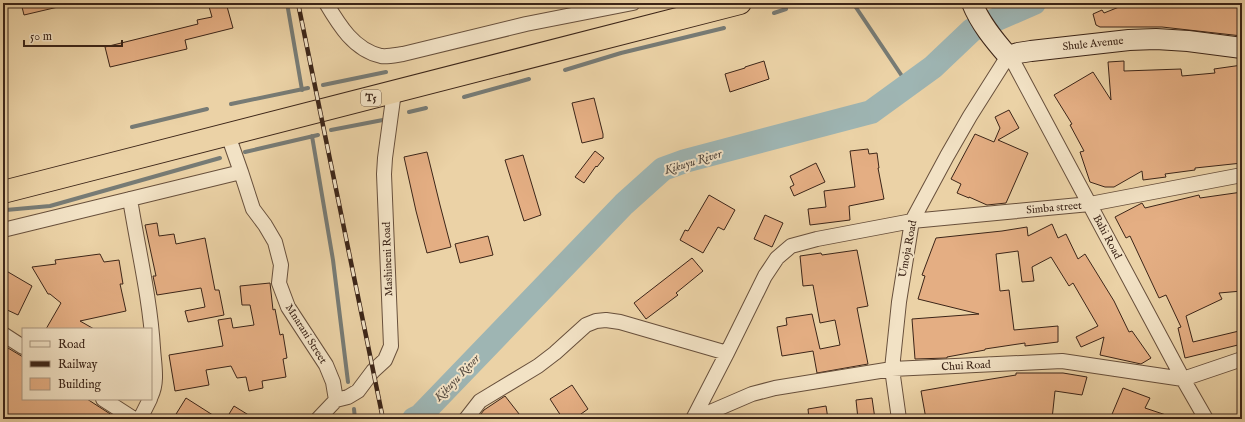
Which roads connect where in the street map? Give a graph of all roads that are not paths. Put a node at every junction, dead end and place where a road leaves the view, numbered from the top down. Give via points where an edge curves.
1 (326, 3) edge
2 (634, 3) edge
3 (740, 3) edge
4 (974, 8) edge
5 (1242, 48) edge
6 (1008, 56) junction
7 (394, 92) junction
8 (228, 135) junction
9 (241, 172) junction
10 (1242, 175) edge
11 (3, 192) edge
12 (130, 199) junction
13 (1090, 204) junction
14 (912, 221) junction
15 (3, 230) edge
16 (3, 334) edge
17 (22, 346) edge
18 (727, 354) junction
19 (1242, 359) edge
20 (892, 369) junction
21 (1183, 379) junction
22 (152, 394) edge
23 (105, 400) edge
24 (149, 400) edge
25 (336, 400) junction
26 (134, 419) edge
27 (140, 419) edge
28 (318, 419) edge
29 (466, 419) edge
30 (693, 419) edge
31 (899, 419) edge
32 (1206, 419) edge

1 - 2 street via 355,42 368,52 382,56 402,54 526,24
3 - 7 highway, T5
4 - 6 main road
5 - 6 main road, Shule Avenue via 1156,38 1031,51
6 - 13 street, Bahi Road
6 - 14 street, Umoja Road via 955,142
7 - 8 highway, T5
7 - 25 street, Mashineni Road via 384,174 391,346 385,360 358,391
8 - 9 street, Mnarani Street
8 - 11 highway, T5
9 - 12 street
9 - 25 street, Mnarani Street via 253,209 275,242 281,264 279,283 288,307 326,365 333,382
10 - 13 street, Simba street
12 - 15 street
12 - 22 street via 153,330 156,369
13 - 14 street, Simba street
13 - 21 street, Bahi Road
14 - 18 street, Simba street via 791,246 777,258 765,276
14 - 20 street, Umoja Road via 899,302
16 - 17 street
18 - 29 street via 620,322 596,321 581,329 538,366 486,397
18 - 30 street, Simba street
19 - 21 street, Chui Road
20 - 21 street, Chui Road via 1062,361
20 - 30 street, Chui Road via 775,388 752,394
20 - 31 street, Umoja Road
21 - 32 street, Bahi Road
23 - 26 street
24 - 27 street
25 - 28 street

